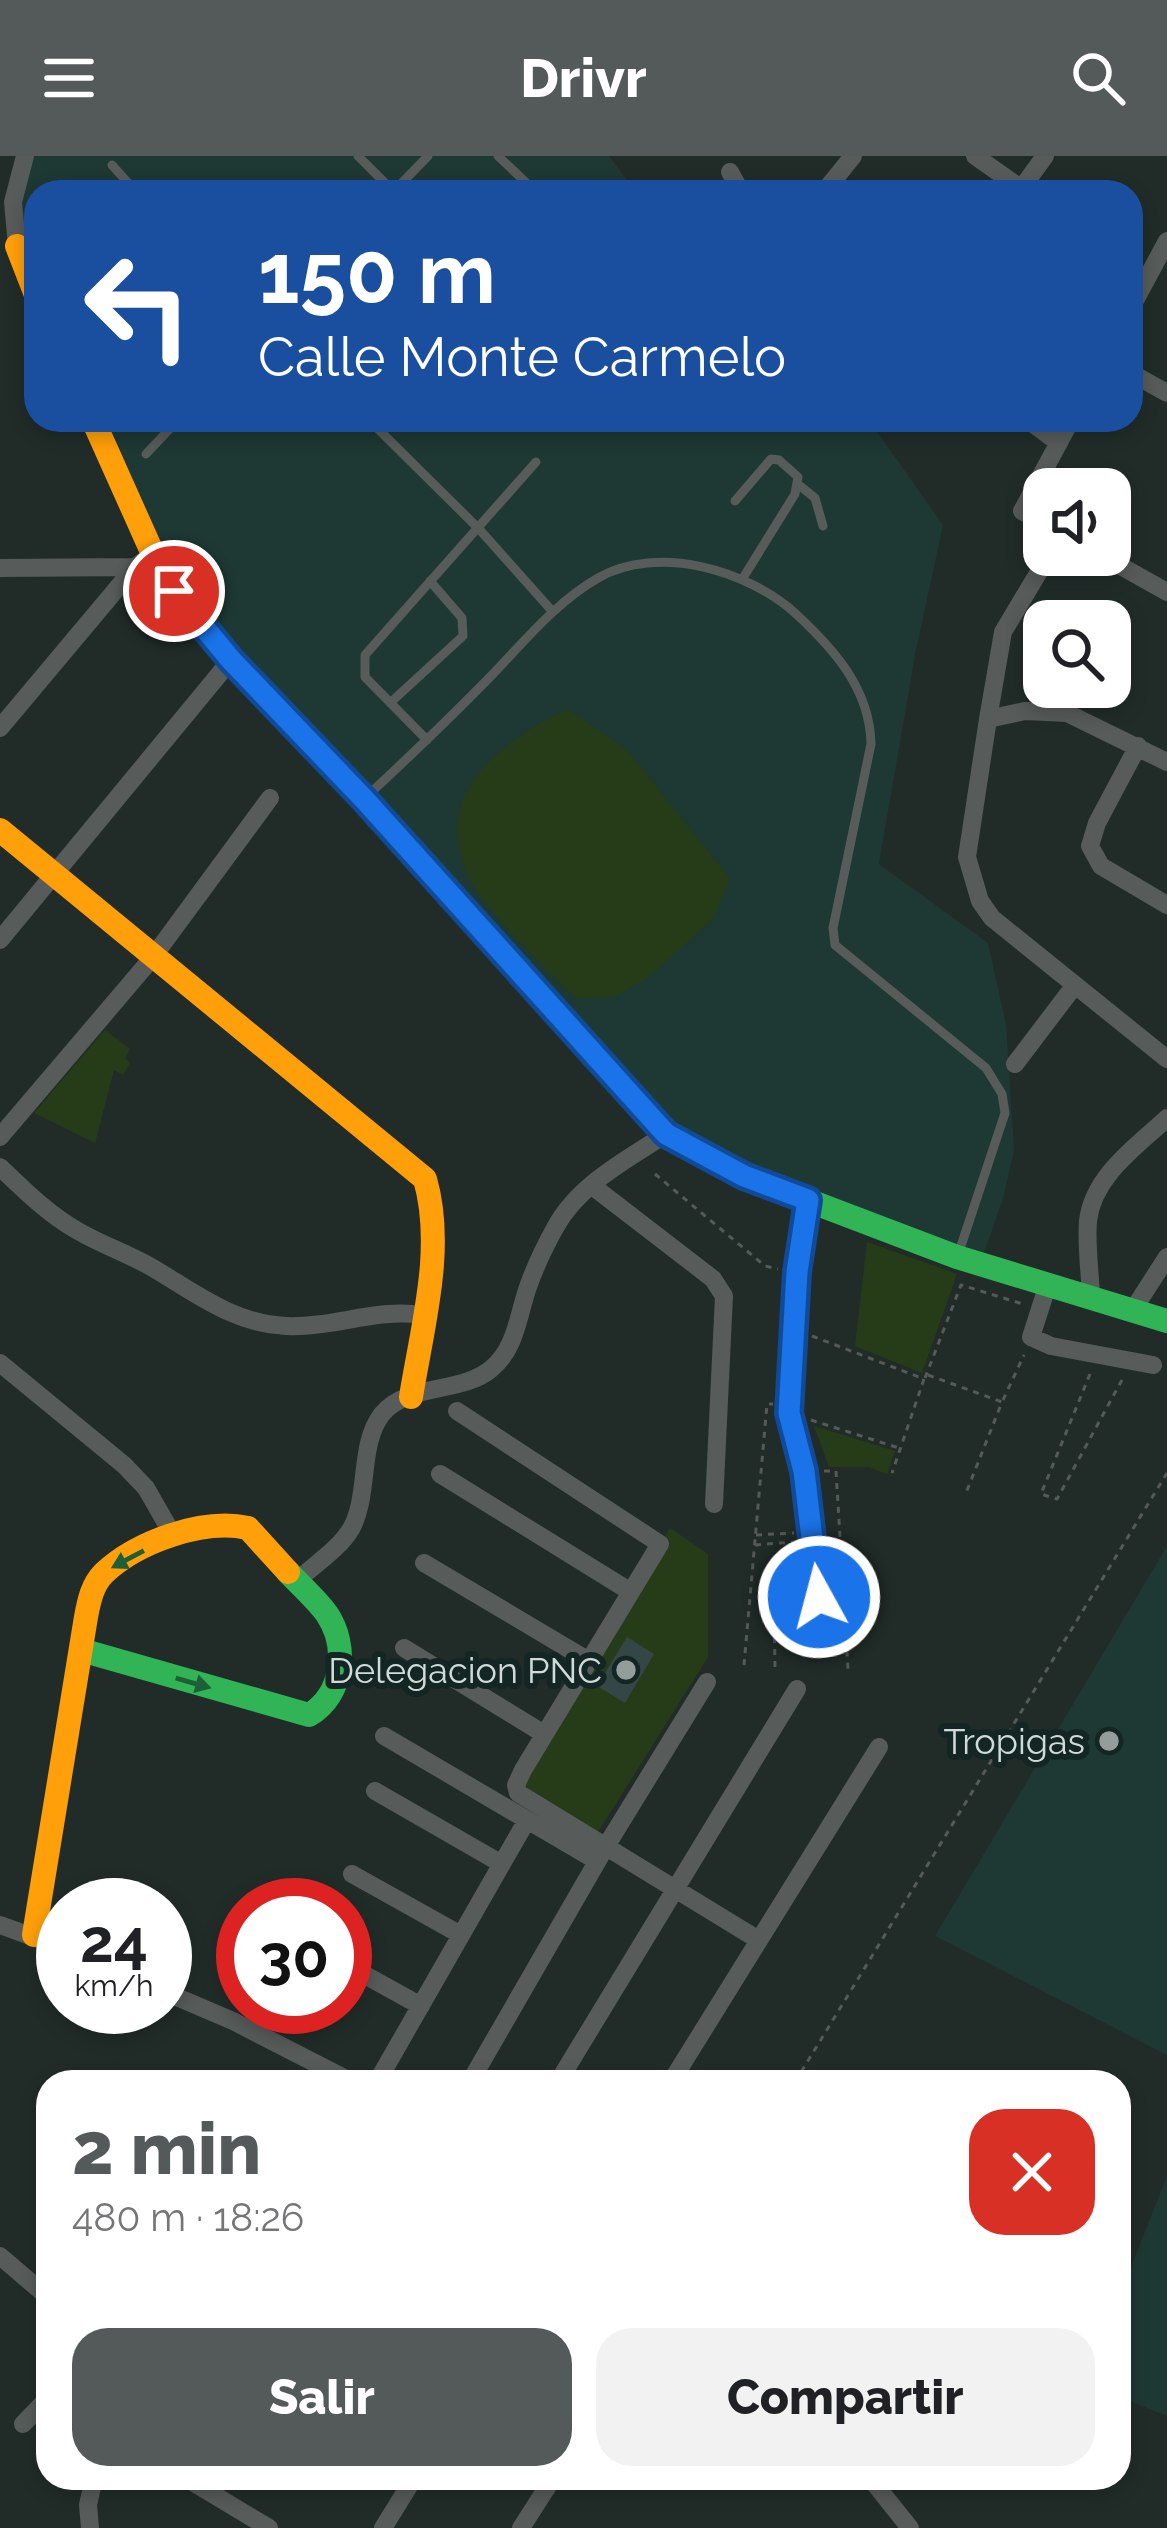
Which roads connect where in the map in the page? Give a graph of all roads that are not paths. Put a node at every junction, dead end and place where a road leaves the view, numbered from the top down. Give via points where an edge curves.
1 (25, 156) edge
2 (358, 156) edge
3 (428, 156) edge
4 (499, 156) edge
5 (853, 156) edge
6 (975, 156) edge
7 (112, 165) dead end
8 (730, 172) dead end
9 (125, 180) edge
10 (381, 180) edge
11 (405, 180) edge
12 (524, 180) edge
13 (734, 180) edge
14 (834, 180) edge
15 (1009, 180) edge
16 (0, 224) edge
17 (1167, 241) edge
18 (17, 246) junction
19 (24, 264) edge
20 (1143, 270) edge
21 (97, 432) edge
22 (167, 432) edge
23 (381, 432) edge
24 (1044, 432) edge
25 (1065, 432) edge
26 (1059, 443) junction
27 (146, 454) dead end
28 (536, 462) dead end
29 (1045, 468) edge
30 (800, 485) junction
31 (735, 501) dead end
32 (823, 526) dead end
33 (478, 529) junction
34 (144, 561) junction
35 (0, 568) edge
36 (1131, 572) edge
37 (1036, 576) edge
38 (742, 578) junction
39 (430, 581) junction
40 (1167, 592) edge
41 (553, 612) junction
42 (231, 660) junction
43 (390, 704) junction
44 (988, 719) junction
45 (0, 728) edge
46 (427, 740) junction
47 (1138, 746) junction
48 (1167, 762) edge
49 (270, 798) dead end
50 (364, 799) junction
51 (0, 830) edge
52 (54, 877) junction
53 (1167, 905) edge
54 (0, 940) edge
55 (153, 957) junction
56 (1075, 985) junction
57 (1167, 1059) edge
58 (1015, 1064) dead end
59 (1167, 1118) edge
60 (666, 1134) junction
61 (0, 1137) edge
62 (0, 1167) edge
63 (591, 1185) junction
64 (808, 1200) junction
65 (958, 1257) junction
66 (1167, 1257) edge
67 (1046, 1291) junction
68 (1091, 1296) junction
69 (1133, 1310) junction
70 (423, 1316) junction
71 (1167, 1321) edge
72 (0, 1363) edge
73 (1153, 1365) dead end
74 (411, 1396) junction
75 (457, 1411) dead end
76 (440, 1474) dead end
77 (714, 1504) dead end
78 (174, 1537) junction
79 (424, 1563) dead end
80 (298, 1580) junction
81 (631, 1592) junction
82 (819, 1597) road end
83 (404, 1648) dead end
84 (81, 1650) junction
85 (589, 1661) junction
86 (707, 1682) dead end
87 (797, 1689) dead end
88 (544, 1734) junction
89 (384, 1736) dead end
90 (879, 1747) dead end
91 (375, 1791) dead end
92 (527, 1820) junction
93 (601, 1854) junction
94 (502, 1864) junction
95 (352, 1874) dead end
96 (673, 1890) junction
97 (0, 1924) edge
98 (34, 1935) joint
99 (461, 1936) junction
100 (757, 1940) junction
101 (372, 1979) edge
102 (192, 2004) edge
103 (421, 2006) junction
104 (329, 2070) edge
105 (384, 2070) edge
106 (477, 2070) edge
107 (565, 2070) edge
108 (677, 2070) edge
109 (0, 2256) edge
110 (36, 2287) edge
111 (36, 2410) edge
112 (23, 2424) dead end
113 (91, 2490) edge
114 (206, 2490) edge
115 (407, 2490) edge
116 (545, 2490) edge
117 (880, 2490) edge
118 (90, 2528) edge
119 (269, 2528) edge
120 (383, 2528) edge
121 (521, 2528) edge
122 (910, 2528) edge

1 - 18 street via 14,202
2 - 10 lane
3 - 11 lane
4 - 12 lane
5 - 14 street
6 - 15 street
7 - 9 lane
8 - 13 street
16 - 18 street
17 - 20 street
18 - 19 street
21 - 34 street
22 - 27 lane
23 - 33 lane
24 - 26 street
25 - 26 street
26 - 29 street
28 - 33 lane
30 - 31 lane via 771,460
30 - 32 lane via 815,498
30 - 38 lane
33 - 39 lane
33 - 41 lane
34 - 35 street
34 - 42 street
34 - 45 street
36 - 40 street
37 - 44 street via 1003,632
38 - 41 lane via 681,566 623,568
38 - 65 lane via 782,602 828,647 870,718 835,945 986,1068 1002,1094 1003,1125
39 - 43 lane via 365,655 365,677
39 - 43 lane via 462,618 463,636
41 - 46 lane
42 - 50 street
42 - 52 street
43 - 46 lane
44 - 47 street via 1067,713
44 - 56 street via 968,833 972,881 992,919
46 - 50 lane
47 - 48 street
47 - 53 street via 1090,845 1101,866
49 - 55 street
50 - 60 street
51 - 52 street
52 - 54 street
52 - 55 street
55 - 61 street
55 - 70 street via 417,1168 435,1210
56 - 57 street
56 - 58 street
59 - 68 street via 1111,1169 1097,1193 1088,1218
60 - 63 street
60 - 64 street
62 - 70 street via 77,1231 233,1316 286,1326 393,1311
63 - 74 street via 556,1224 506,1353 476,1378
63 - 77 street via 724,1296
64 - 65 street
64 - 82 street via 789,1413
65 - 67 street
66 - 69 street
67 - 68 street
67 - 73 street via 1031,1337
68 - 69 street
69 - 71 street
70 - 74 street
72 - 78 street via 124,1465
74 - 80 street via 377,1423 351,1529
75 - 81 street via 660,1544
76 - 81 street
78 - 80 street via 240,1523
78 -> 84 street via 101,1576
79 - 85 street
84 -> 80 street via 309,1714 333,1691 340,1642
81 - 85 street
83 - 88 street
84 - 98 street
85 - 88 street
86 - 93 street
87 - 96 street
88 - 93 street via 518,1792
89 - 92 street
90 - 100 street
91 - 94 street
92 - 93 street
92 - 94 street
93 - 96 street
93 - 106 street
94 - 99 street
95 - 99 street
96 - 100 street
96 - 107 street
97 - 98 street
99 - 103 street
100 - 108 street
101 - 103 street
102 - 104 street
103 - 105 street
109 - 110 street
111 - 112 street
113 - 118 street
114 - 119 street
115 - 120 street
116 - 121 street
117 - 122 street

